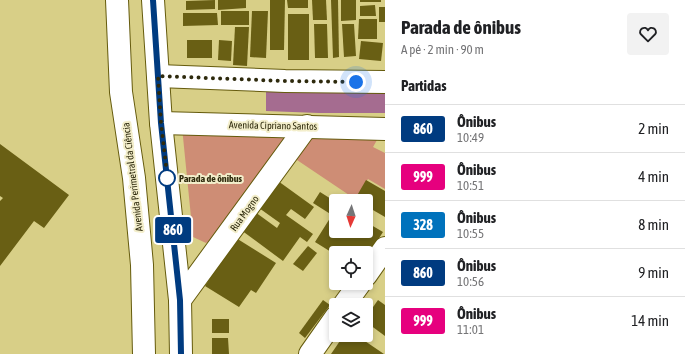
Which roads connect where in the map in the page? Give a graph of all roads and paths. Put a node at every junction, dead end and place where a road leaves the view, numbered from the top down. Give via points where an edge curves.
1 (117, 0) edge
2 (153, 0) edge
3 (158, 76) junction
4 (385, 82) edge
5 (161, 123) junction
6 (307, 126) junction
7 (385, 128) edge
8 (385, 248) edge
9 (373, 265) edge
10 (180, 300) junction
11 (329, 327) edge
12 (144, 354) edge
13 (181, 354) edge
14 (310, 354) edge

1 - 12 street, Avenida Perimetral da Ciência via 121,92 134,178 142,265
2 - 3 street
3 - 4 street
3 - 5 street
5 - 6 street, Avenida Cipriano Santos
5 - 10 street
6 - 7 street, Avenida Cipriano Santos
6 - 10 street, Rua Mogno
8 - 9 street
10 - 13 street
11 - 14 street

